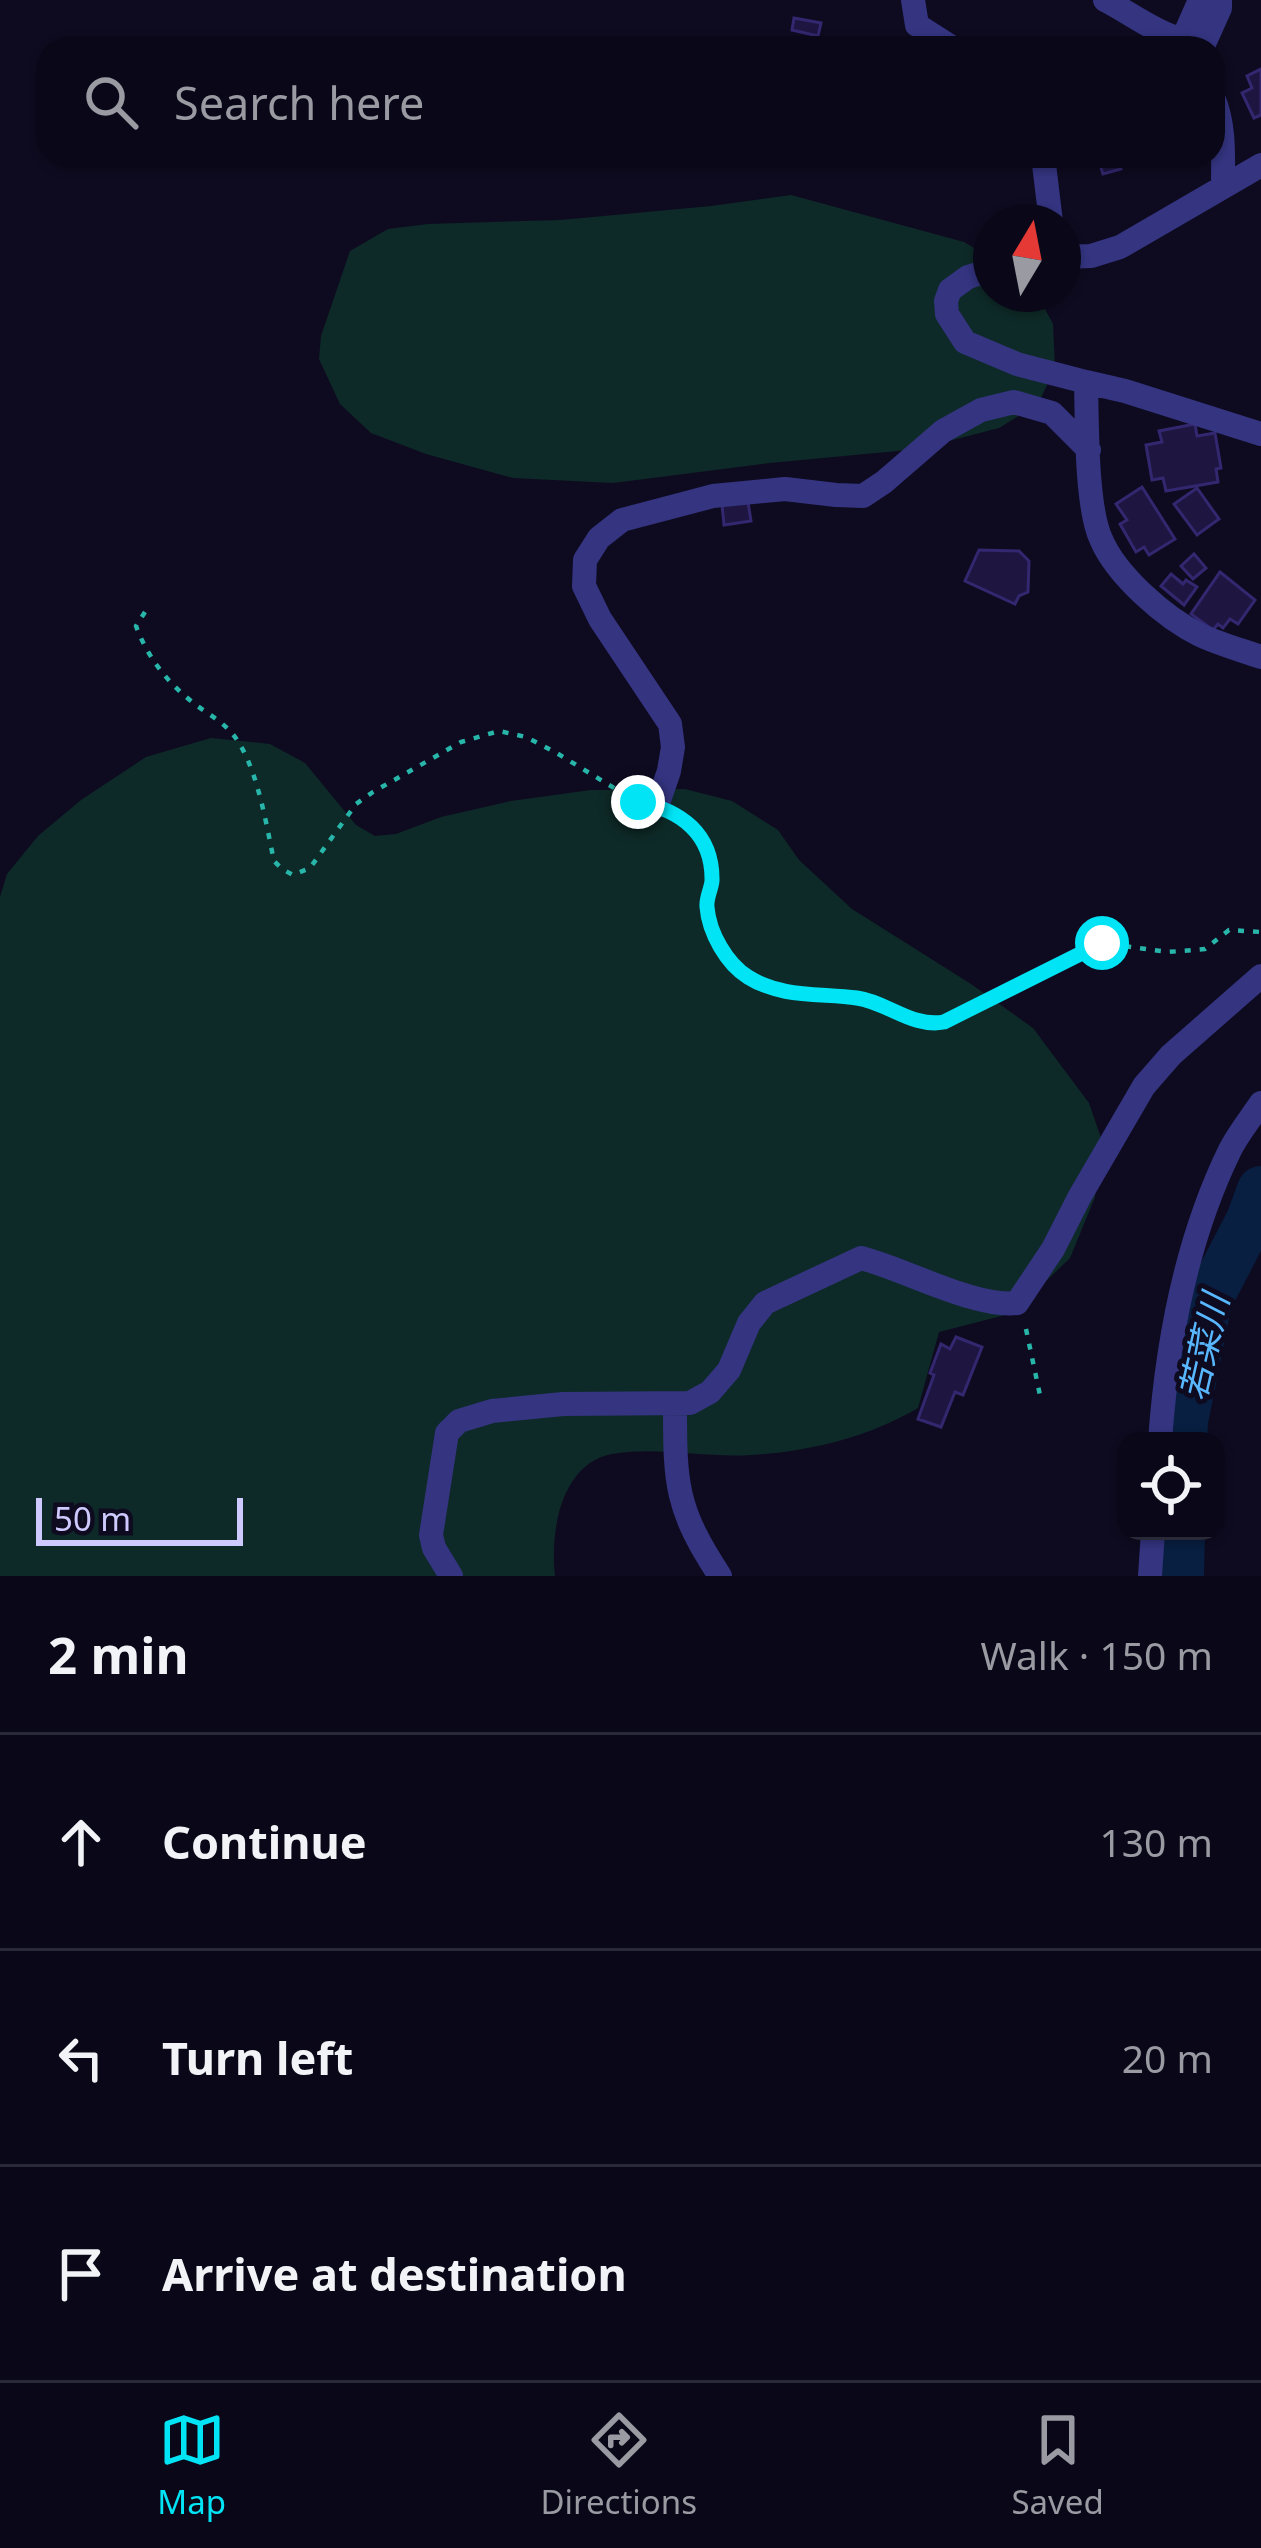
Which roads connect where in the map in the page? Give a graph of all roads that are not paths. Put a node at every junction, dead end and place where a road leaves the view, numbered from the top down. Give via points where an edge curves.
1 (913, 0) edge
2 (1105, 0) edge
3 (1200, 0) edge
4 (1220, 0) edge
5 (934, 36) edge
6 (1172, 36) edge
7 (1182, 36) edge
8 (1207, 36) edge
9 (1261, 165) edge
10 (1045, 168) edge
11 (1222, 168) edge
12 (1223, 186) junction
13 (1050, 204) edge
14 (1081, 256) edge
15 (973, 276) edge
16 (1086, 382) junction
17 (1261, 434) edge
18 (1089, 449) junction
19 (1261, 657) edge
20 (657, 806) road end
21 (1261, 976) edge
22 (1261, 1103) edge
23 (675, 1404) junction
24 (1161, 1432) edge
25 (1152, 1540) edge
26 (451, 1576) edge
27 (720, 1576) edge
28 (1150, 1576) edge

1 - 5 street via 917,25
2 - 6 street
3 - 7 street
4 - 8 street
9 - 12 street
10 - 13 street
11 - 12 street
12 - 14 street via 1120,247
15 - 16 street via 946,302 965,342
16 - 17 street
16 - 18 street
18 - 19 street via 1099,536 1119,571 1198,634
18 - 20 street via 1052,413 1014,402 943,431 863,496 785,489 713,496 622,520 599,538 585,560 584,586 670,724 673,747
21 - 23 street via 1144,1087 1017,1303 861,1258 765,1304 710,1392
22 - 24 street via 1231,1148 1194,1240
23 - 26 street via 563,1404 459,1421 447,1432 431,1534
23 - 27 street via 681,1504
25 - 28 street

